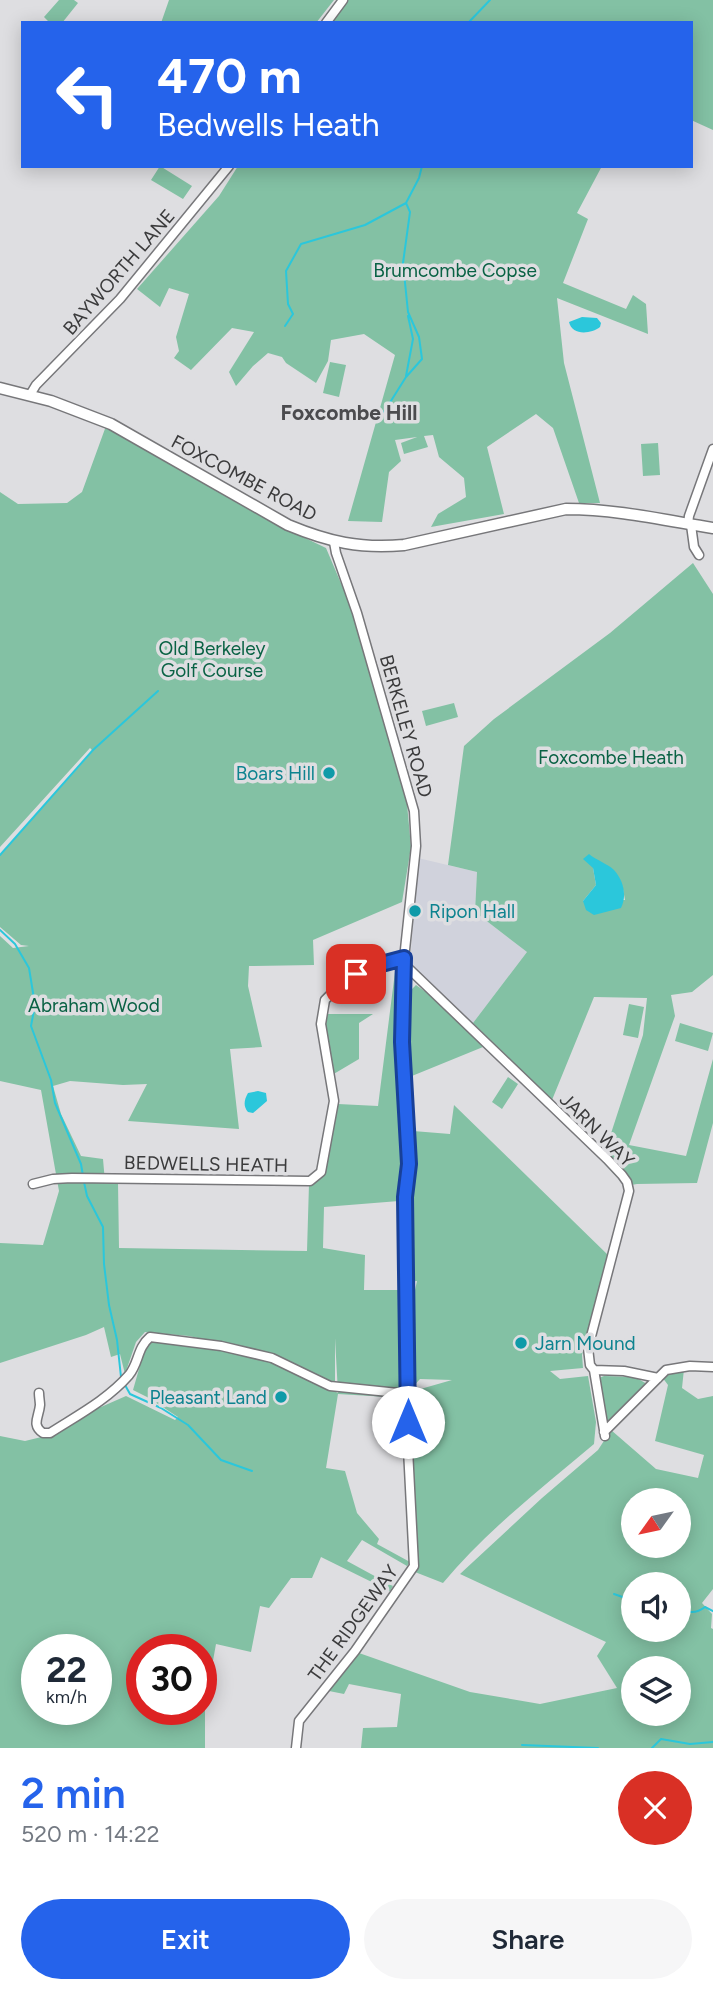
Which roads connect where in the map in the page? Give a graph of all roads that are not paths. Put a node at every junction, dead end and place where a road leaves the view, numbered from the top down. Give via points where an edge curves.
1 (343, 0) edge
2 (327, 21) edge
3 (227, 168) edge
4 (0, 388) edge
5 (30, 395) junction
6 (713, 449) edge
7 (690, 524) junction
8 (713, 528) edge
9 (334, 542) junction
10 (699, 555) dead end
11 (405, 962) junction
12 (33, 1184) dead end
13 (713, 1367) edge
14 (594, 1370) junction
15 (658, 1378) junction
16 (39, 1393) dead end
17 (408, 1394) junction
18 (296, 1748) edge

1 - 2 street
3 - 5 street, BAYWORTH LANE via 120,299
4 - 5 street, FOXCOMBE ROAD
5 - 9 street, FOXCOMBE ROAD via 111,424 271,515
6 - 7 street
7 - 8 street, FOXCOMBE ROAD
7 - 9 street, FOXCOMBE ROAD via 566,509 404,545 365,547
7 - 10 street
9 - 11 street, BERKELEY ROAD via 414,811 416,846
11 - 12 street, BEDWELLS HEATH via 370,967 343,982 326,1000 321,1024 334,1101 321,1172 310,1181 72,1178
11 - 14 street, JARN WAY via 627,1182 629,1191 588,1348
11 - 17 street, THE RIDGEWAY via 402,1042 409,1164 405,1197
13 - 15 street via 666,1370
14 - 15 street
14 - 15 street via 605,1434
16 - 17 street via 37,1429 50,1433 110,1394 131,1372 150,1337 272,1358 330,1386
17 - 18 street, THE RIDGEWAY via 414,1566 299,1721

